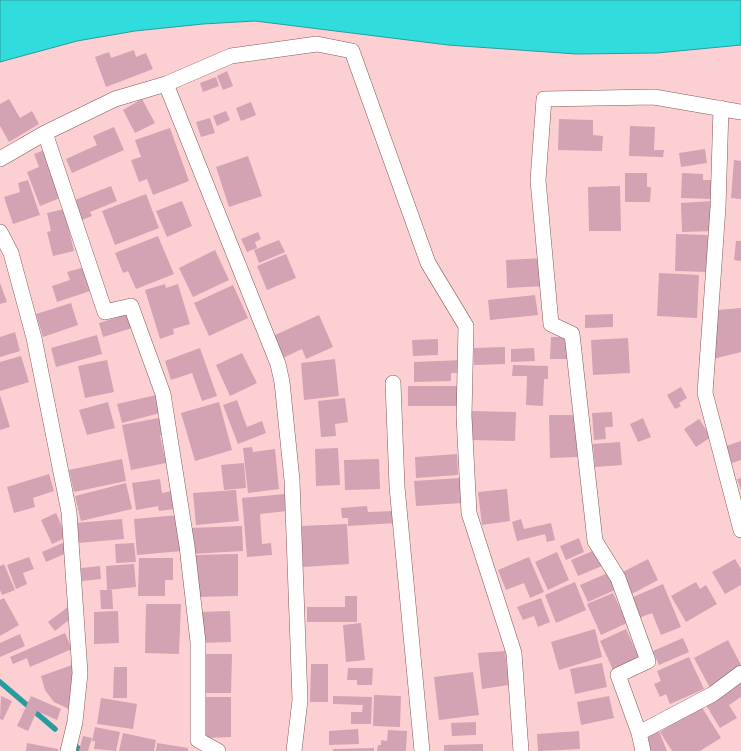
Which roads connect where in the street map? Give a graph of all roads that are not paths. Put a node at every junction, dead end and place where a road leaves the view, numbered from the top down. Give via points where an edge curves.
1 (166, 84) junction
2 (721, 108) junction
3 (741, 112) edge
4 (45, 133) junction
5 (0, 159) edge
6 (0, 232) edge
7 (393, 383) dead end
8 (741, 530) edge
9 (741, 673) edge
10 (639, 733) junction
11 (68, 751) edge
12 (218, 751) edge
13 (294, 751) edge
14 (422, 751) edge
15 (521, 751) edge
16 (643, 751) edge

1 - 4 street via 115,99
1 - 13 street via 278,364 282,382 292,480 300,692
1 - 15 street via 231,56 317,44 352,51 428,263 466,326 464,416 468,513 514,654
2 - 3 street
2 - 8 street via 718,207 705,394
2 - 10 street via 654,97 544,99 538,180 551,324 572,334 595,541 618,578 648,661 618,675
4 - 5 street
4 - 12 street via 105,312 131,306 163,394 187,546 198,642 198,740
6 - 11 street via 11,253 34,338 69,512 80,674 75,722
7 - 14 street via 397,487
9 - 10 street via 713,694
10 - 16 street

